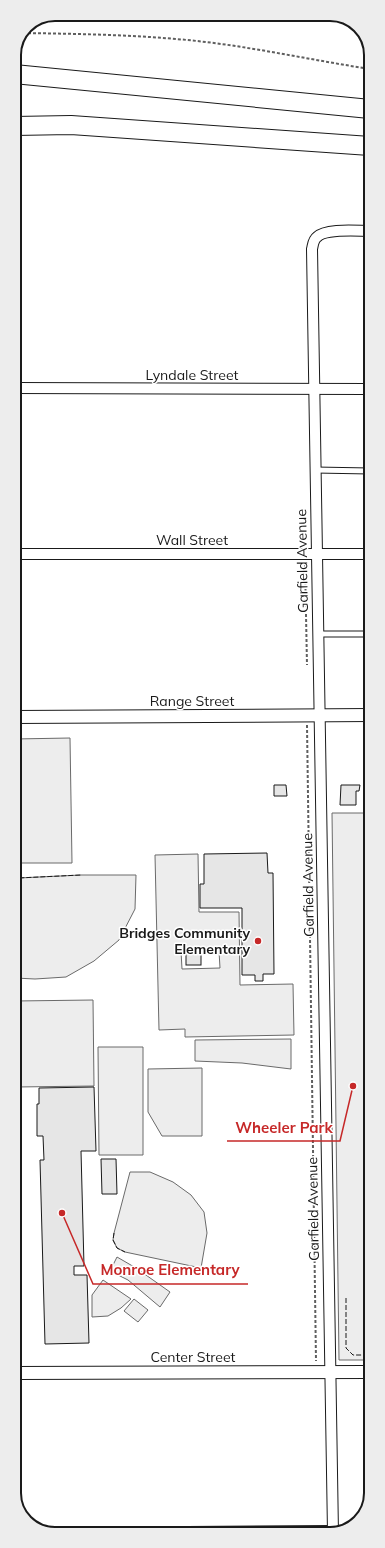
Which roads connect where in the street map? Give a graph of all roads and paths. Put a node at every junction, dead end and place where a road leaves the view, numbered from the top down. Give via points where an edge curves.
1 (29, 33) edge
2 (364, 68) edge
3 (21, 75) edge
4 (364, 108) edge
5 (32, 125) junction
6 (21, 126) edge
7 (21, 128) edge
8 (364, 146) edge
9 (364, 231) edge
10 (21, 388) edge
11 (314, 389) junction
12 (364, 389) edge
13 (315, 470) junction
14 (364, 471) edge
15 (21, 554) edge
16 (305, 554) junction
17 (316, 554) junction
18 (364, 554) edge
19 (317, 634) junction
20 (364, 634) edge
21 (307, 670) dead end
22 (314, 715) junction
23 (364, 715) edge
24 (21, 717) edge
25 (316, 1372) junction
26 (330, 1372) junction
27 (364, 1372) edge
28 (21, 1373) edge
29 (333, 1527) edge

1 - 2 path via 158,38 213,43
3 - 4 highway
5 - 6 highway
5 - 7 highway
5 - 8 highway via 71,125
9 - 11 street, Garfield Avenue via 332,231 317,237 312,249
10 - 11 street, Lyndale Street
11 - 12 street, Lyndale Street
11 - 13 street, Garfield Avenue
13 - 14 lane
13 - 17 street, Garfield Avenue
15 - 16 street, Wall Street
16 - 17 street, Wall Street
16 - 21 path
17 - 18 street, Wall Street
17 - 19 street, Garfield Avenue
19 - 20 lane
19 - 22 street, Garfield Avenue
22 - 23 street, Range Street
22 - 24 street, Range Street
22 - 25 path via 306,731
22 - 26 street, Garfield Avenue
25 - 26 street, Center Street
25 - 28 street, Center Street
26 - 27 street, Center Street
26 - 29 street, Garfield Avenue

